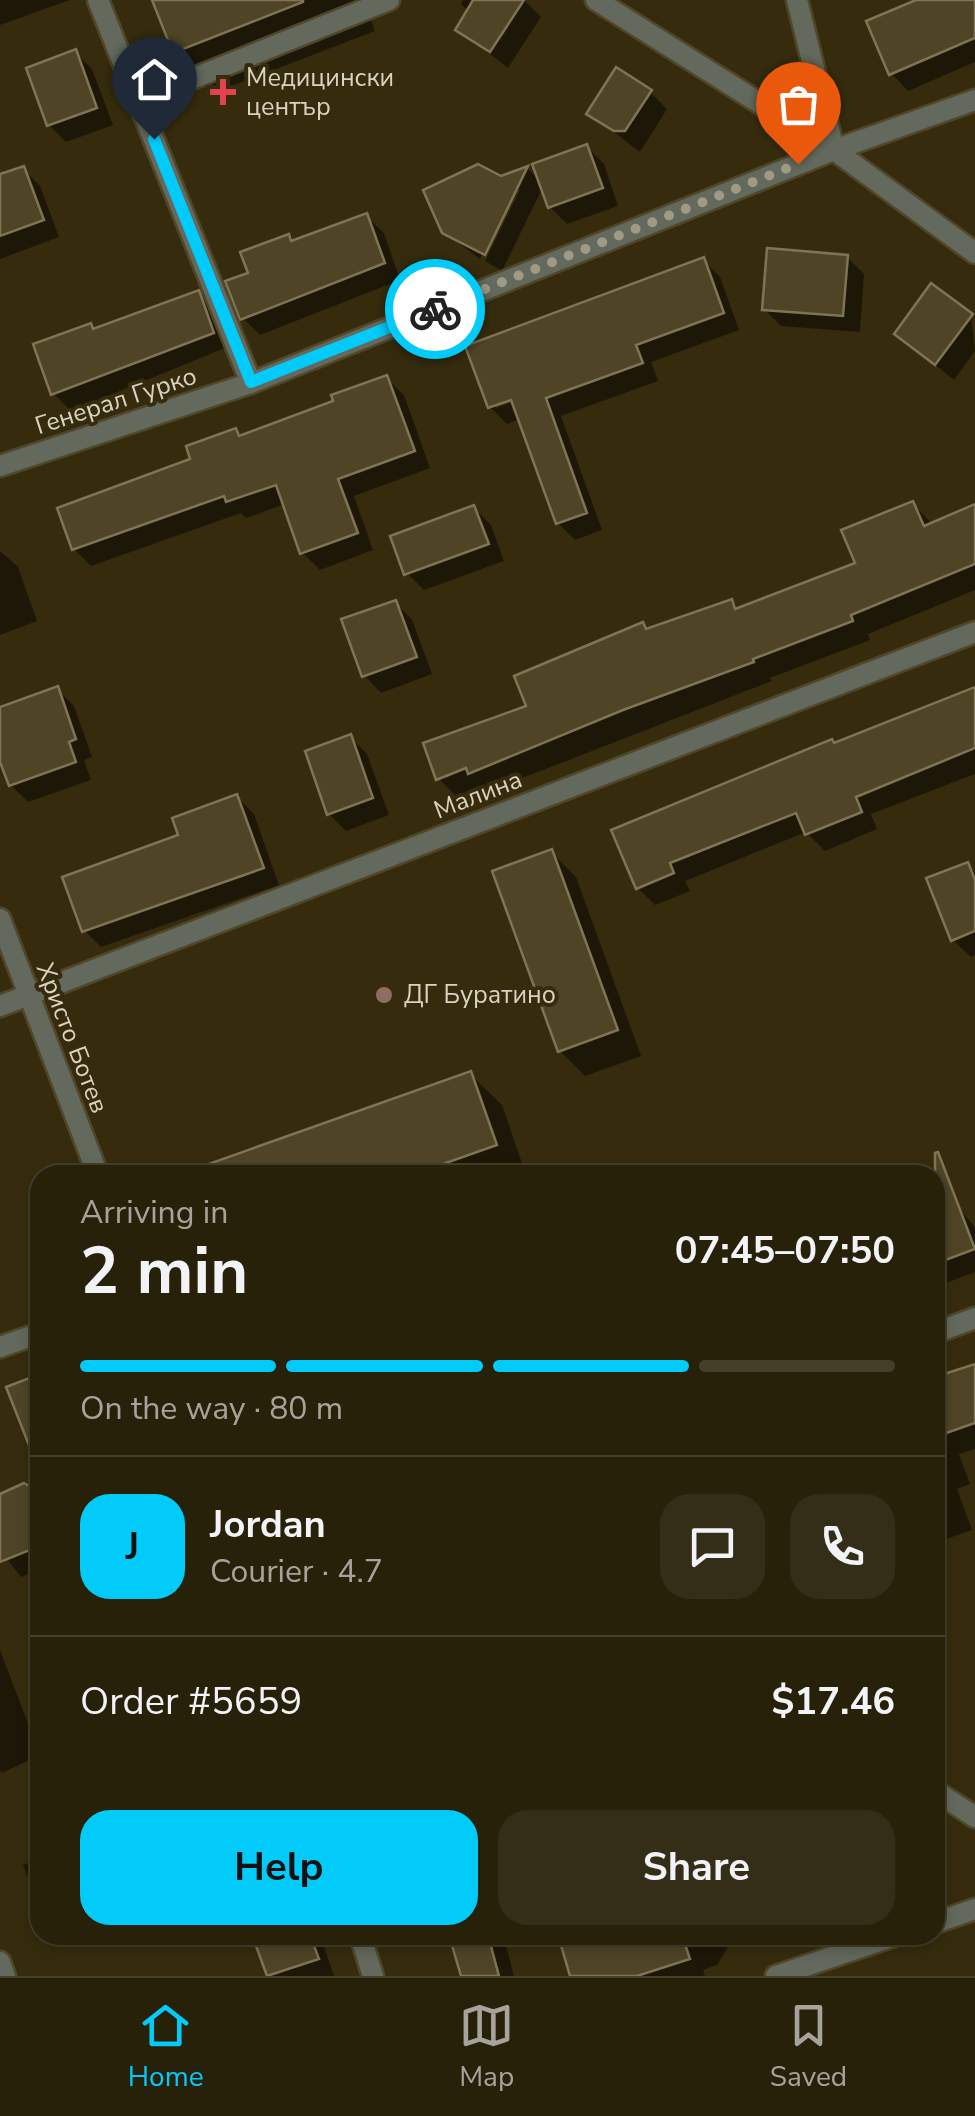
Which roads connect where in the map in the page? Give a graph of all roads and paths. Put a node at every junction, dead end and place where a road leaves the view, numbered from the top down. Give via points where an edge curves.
1 (98, 0) edge
2 (389, 0) edge
3 (596, 0) edge
4 (796, 0) edge
5 (179, 84) dead end
6 (975, 100) edge
7 (834, 150) junction
8 (975, 253) edge
9 (251, 382) junction
10 (0, 466) edge
11 (975, 632) edge
12 (0, 919) edge
13 (29, 994) junction
14 (0, 1006) edge
15 (94, 1165) edge
16 (975, 1318) edge
17 (945, 1330) edge
18 (30, 1336) edge
19 (0, 1347) edge
20 (945, 1798) edge
21 (975, 1817) edge
22 (975, 1910) edge
23 (945, 1919) edge
24 (363, 1945) edge
25 (874, 1945) edge
26 (0, 1962) edge
27 (818, 1969) edge
28 (6, 1976) edge
29 (374, 1976) edge
30 (776, 1976) edge

1 - 9 street
2 - 5 street
3 - 7 street
4 - 7 street
6 - 7 street, Генерал Гурко
7 - 8 street
7 - 9 street, Генерал Гурко
9 - 10 street, Генерал Гурко
11 - 13 street, Малина
12 - 13 street, Христо Ботев
13 - 14 street, Малина
13 - 15 street, Христо Ботев
16 - 17 street
18 - 19 street
20 - 21 street
22 - 23 street
24 - 29 street
25 - 27 street
26 - 28 street
27 - 30 street

